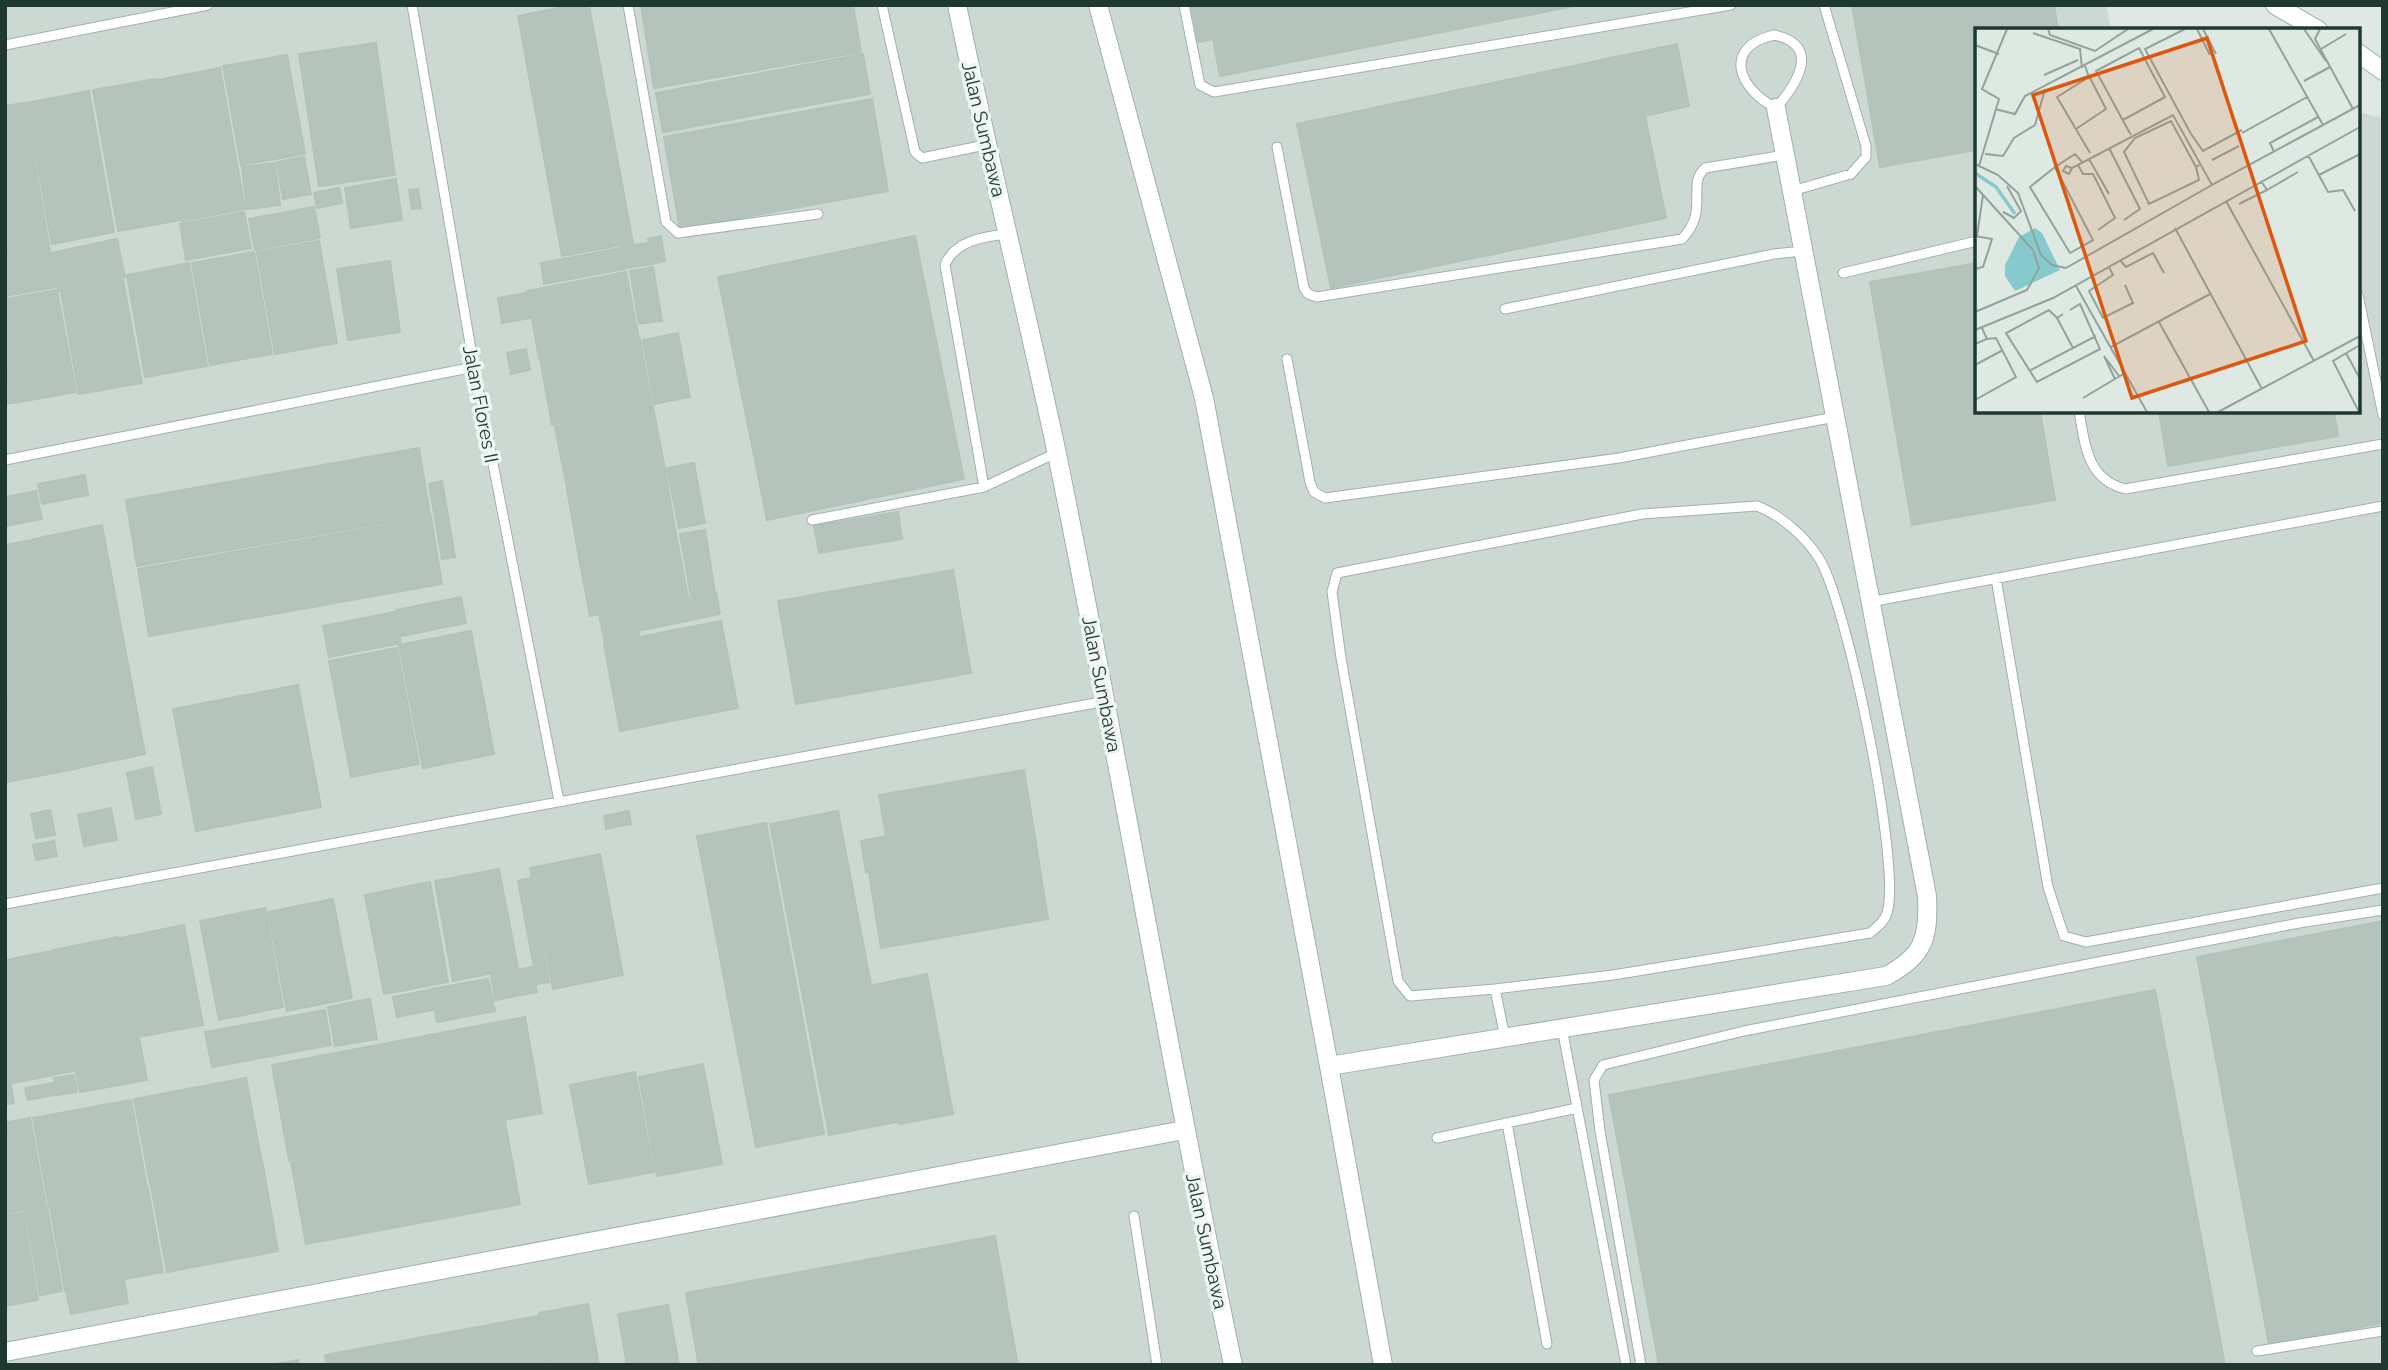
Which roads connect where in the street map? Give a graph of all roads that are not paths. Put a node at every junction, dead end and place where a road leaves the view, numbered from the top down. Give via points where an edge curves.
1 (208, 5) edge
2 (412, 5) edge
3 (628, 5) edge
4 (882, 5) edge
5 (957, 5) edge
6 (1098, 5) edge
7 (1184, 5) edge
8 (1731, 5) edge
9 (1824, 5) edge
10 (2275, 5) edge
11 (193, 6) edge
12 (2315, 28) edge
13 (5, 45) edge
14 (2360, 54) edge
15 (2383, 71) edge
16 (1776, 108) junction
17 (978, 147) junction
18 (1276, 147) dead end
19 (1785, 155) junction
20 (1792, 191) junction
21 (818, 214) dead end
22 (1000, 234) junction
23 (1975, 241) edge
24 (1803, 251) junction
25 (1843, 274) dead end
26 (2360, 305) edge
27 (1505, 309) dead end
28 (1287, 359) dead end
29 (474, 368) junction
30 (2079, 413) edge
31 (2383, 415) edge
32 (1835, 417) junction
33 (2383, 444) edge
34 (1056, 453) junction
35 (5, 460) edge
36 (984, 487) junction
37 (2383, 506) edge
38 (812, 520) dead end
39 (1996, 578) junction
40 (1870, 602) junction
41 (1106, 701) junction
42 (559, 801) junction
43 (2383, 888) edge
44 (5, 904) edge
45 (2383, 910) edge
46 (1495, 989) junction
47 (1562, 1026) junction
48 (1505, 1037) junction
49 (1329, 1066) junction
50 (1577, 1108) junction
51 (1507, 1123) junction
52 (1184, 1130) junction
53 (1437, 1138) dead end
54 (1134, 1216) dead end
55 (2383, 1331) edge
56 (1547, 1344) dead end
57 (2257, 1351) dead end
58 (5, 1352) edge
59 (1157, 1365) edge
60 (1233, 1365) edge
61 (1382, 1365) edge
62 (1626, 1365) edge
63 (1641, 1365) edge

1 - 11 lane
2 - 29 lane, Jalan Flores II
3 - 21 lane via 666,222 671,229 678,233
4 - 17 lane via 915,152 922,158
5 - 17 street, Jalan Sumbawa
6 - 49 street via 1204,398
7 - 8 lane via 1200,85 1214,92
9 - 20 lane via 1866,157 1851,174
10 - 12 street
11 - 13 lane
14 - 15 street
16 - 16 lane via 1745,85 1741,68 1745,52 1774,35 1794,43 1802,64 1799,77
16 - 19 street
17 - 22 street, Jalan Sumbawa
18 - 19 lane via 1304,288 1317,298 1682,239 1693,228 1698,210 1696,181 1705,168
19 - 20 street
20 - 24 street
22 - 34 street, Jalan Sumbawa
22 - 36 lane via 966,243 953,251 945,265
23 - 25 lane
24 - 27 lane
24 - 32 street
26 - 31 lane
28 - 32 lane via 1310,482 1314,492 1325,498 1619,458
29 - 35 lane
29 - 42 lane, Jalan Flores II
30 - 33 lane via 2087,459 2102,478 2125,489
32 - 40 street
34 - 36 lane
34 - 41 street, Jalan Sumbawa
36 - 38 lane
37 - 39 lane
39 - 40 lane
39 - 43 lane via 2048,887 2064,936 2086,942
40 - 47 street via 1927,896 1928,918 1919,951 1908,964 1886,976
41 - 42 lane
41 - 52 street, Jalan Sumbawa
42 - 44 lane
45 - 63 lane via 1744,1031 1603,1065 1594,1080 1600,1131
46 - 46 lane via 1613,975 1870,933 1888,912 1888,861 1878,790 1845,628 1820,560 1784,520 1768,510 1757,506 1642,514 1337,573 1332,592 1340,658 1398,981 1410,996
46 - 48 lane
47 - 48 street
47 - 50 lane
48 - 49 street
49 - 61 street
50 - 51 lane
50 - 62 lane
51 - 53 lane
51 - 56 lane
52 - 58 street
52 - 60 street, Jalan Sumbawa
54 - 59 lane
55 - 57 lane

